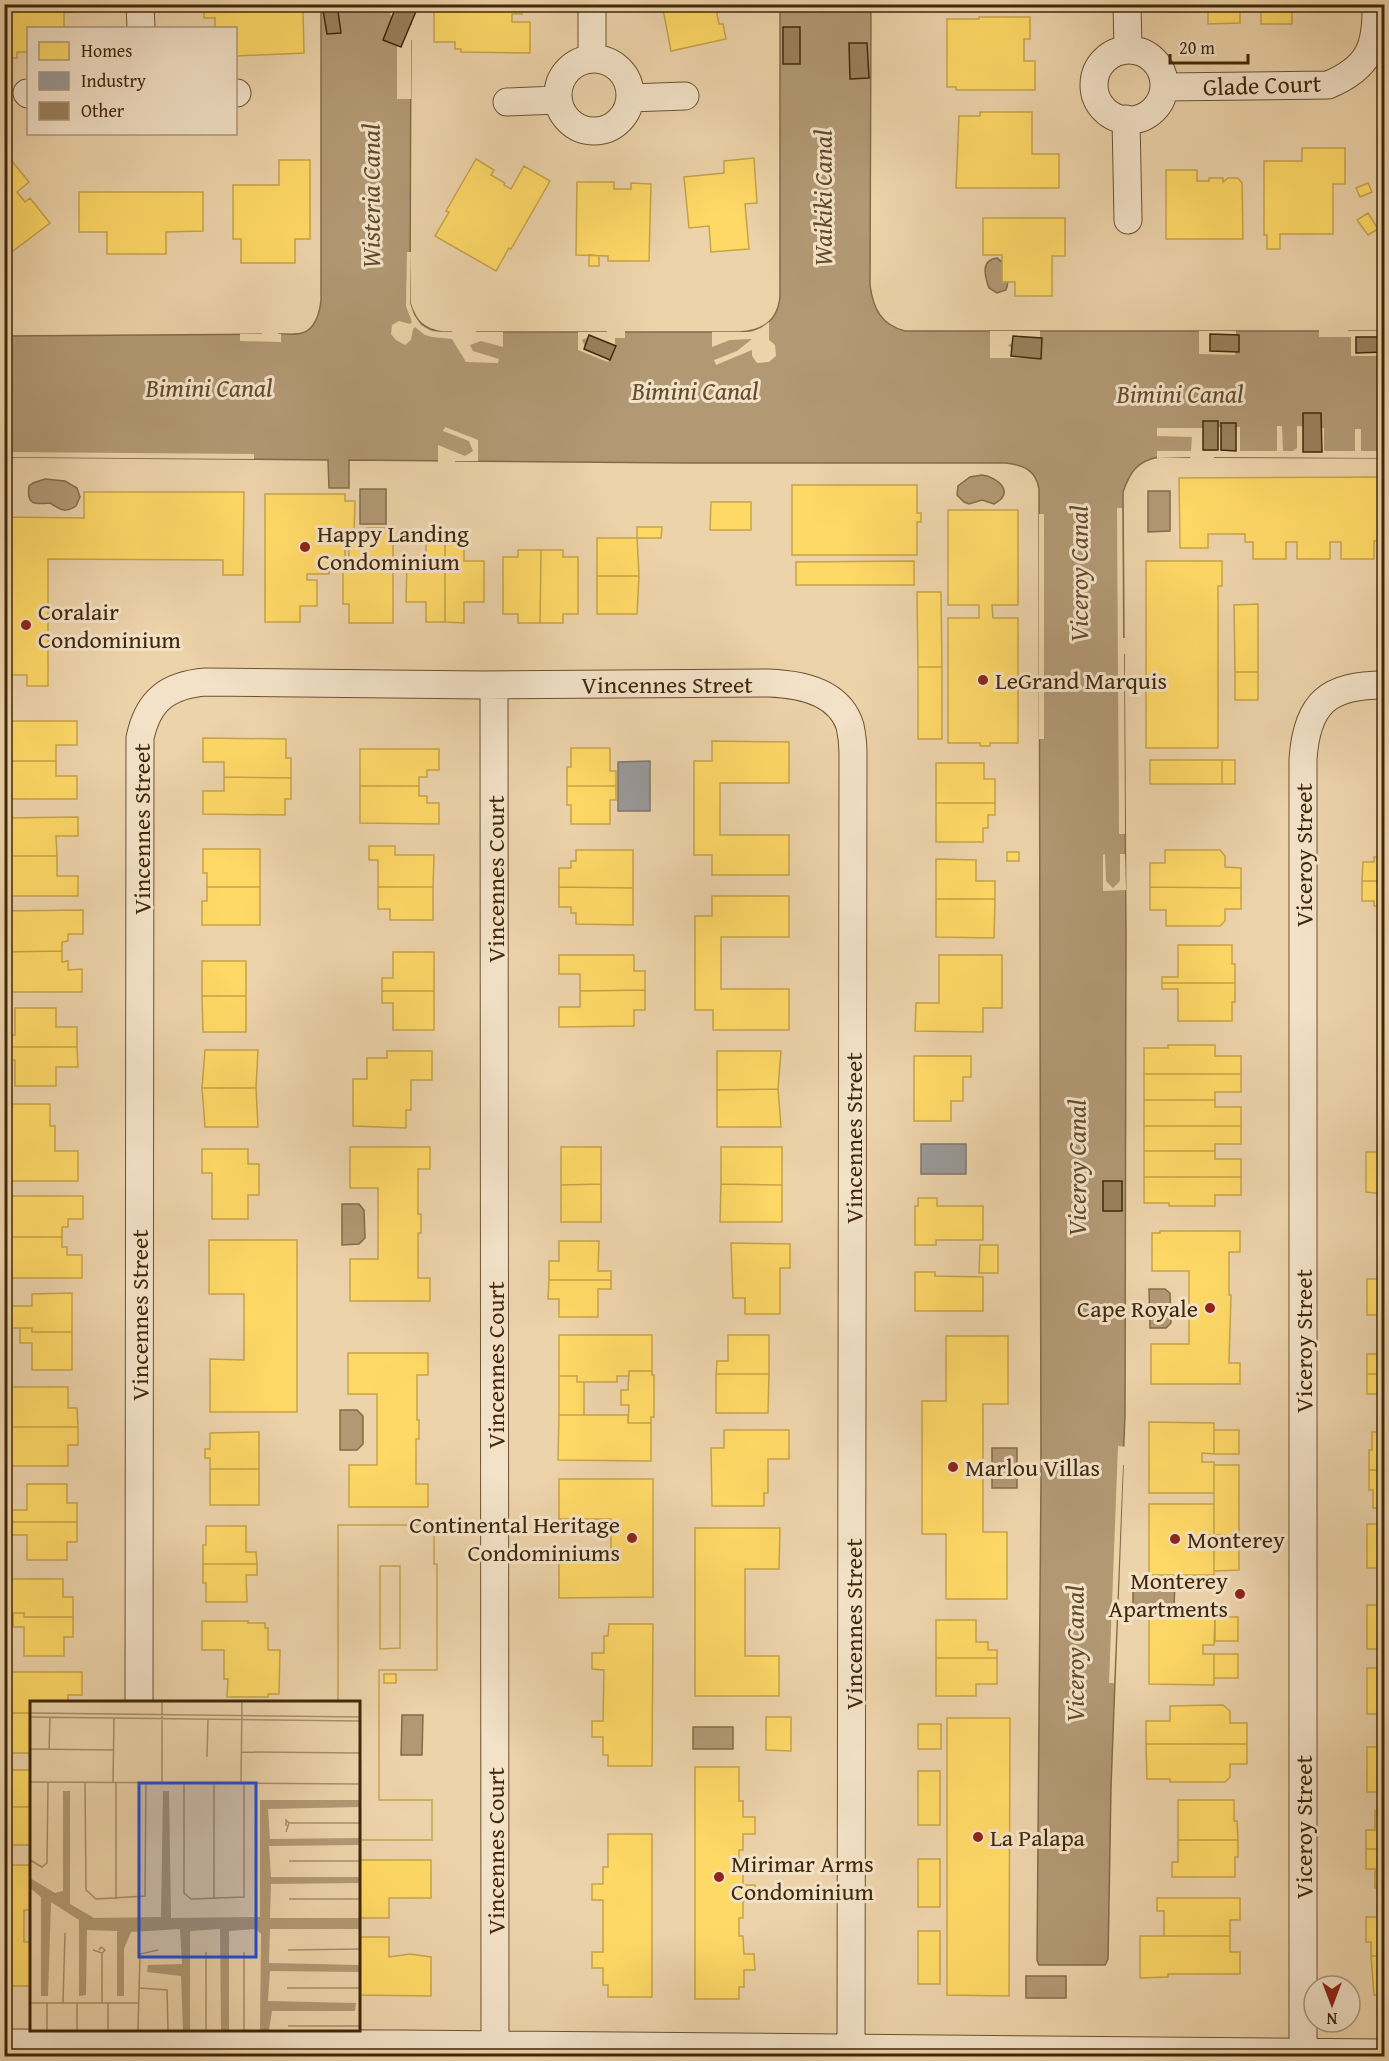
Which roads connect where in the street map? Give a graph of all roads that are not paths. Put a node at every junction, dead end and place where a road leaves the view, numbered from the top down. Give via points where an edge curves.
1 (140, 4) edge
2 (592, 4) edge
3 (1127, 4) edge
4 (1376, 4) edge
5 (141, 27) edge
6 (1128, 50) junction
7 (592, 58) junction
8 (1164, 87) junction
9 (685, 96) dead end
10 (630, 98) junction
11 (557, 100) junction
12 (507, 102) dead end
13 (1126, 119) junction
14 (1128, 220) dead end
15 (494, 685) junction
16 (1384, 685) edge
17 (139, 1701) edge
18 (140, 2037) edge
19 (4, 2043) edge
20 (495, 2045) junction
21 (851, 2047) junction
22 (180, 2050) edge
23 (1304, 2052) junction
24 (1384, 2053) edge
25 (1116, 2054) edge

1 - 5 street
2 - 7 street
3 - 6 street
4 - 8 street, Glade Court via 1369,55 1360,68 1344,79 1328,85
6 - 8 street via 1139,51 1157,63
6 - 13 street via 1107,56 1093,85 1100,106
7 - 10 street via 618,68 625,76
7 - 11 street via 580,61 561,79
8 - 13 street via 1158,105 1150,112
9 - 10 street
10 - 11 street via 621,118 601,130 576,125 564,116
11 - 12 street
13 - 14 street
15 - 17 street, Vincennes Street via 189,683 162,695 142,726
15 - 20 street, Vincennes Court
15 - 21 street, Vincennes Street via 786,684 822,694 841,710 850,726
16 - 23 street, Viceroy Street via 1352,686 1324,700 1307,730 1303,759
18 - 19 street
18 - 22 street
20 - 21 street
20 - 22 street
21 - 25 street
23 - 24 street
23 - 25 street

